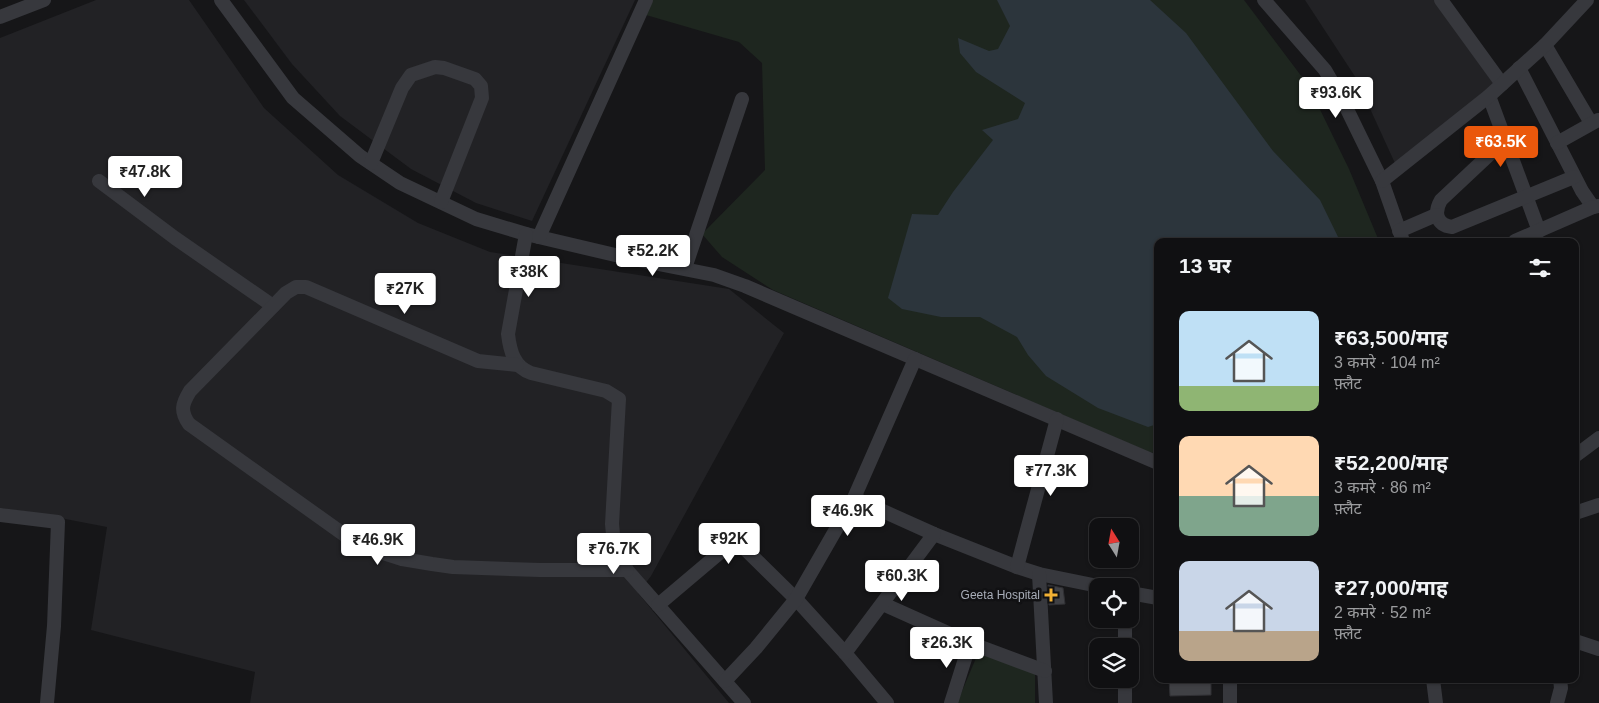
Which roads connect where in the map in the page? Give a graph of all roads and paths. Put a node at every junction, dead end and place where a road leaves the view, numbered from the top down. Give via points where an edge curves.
1 (44, 0) edge
2 (220, 0) edge
3 (646, 0) edge
4 (1264, 0) edge
5 (1441, 0) edge
6 (1583, 1) edge
7 (0, 17) edge
8 (1545, 45) junction
9 (1519, 68) junction
10 (1502, 84) junction
11 (1489, 96) junction
12 (742, 99) dead end
13 (1595, 121) edge
14 (1506, 139) junction
15 (1557, 143) junction
16 (371, 163) junction
17 (1574, 177) junction
18 (99, 181) dead end
19 (1382, 181) junction
20 (1527, 196) junction
21 (441, 202) junction
22 (1596, 206) edge
23 (1436, 215) junction
24 (1538, 231) junction
25 (533, 236) junction
26 (1401, 236) edge
27 (1522, 238) edge
28 (685, 268) junction
29 (273, 306) junction
30 (915, 359) junction
31 (517, 365) junction
32 (1057, 419) junction
33 (1599, 438) edge
34 (1579, 453) edge
35 (1154, 461) edge
36 (854, 498) junction
37 (1599, 505) edge
38 (1579, 512) edge
39 (0, 515) edge
40 (934, 534) junction
41 (1017, 567) junction
42 (627, 570) junction
43 (1039, 574) junction
44 (1089, 584) edge
45 (1139, 595) edge
46 (1154, 597) edge
47 (796, 599) junction
48 (883, 604) junction
49 (658, 605) junction
50 (1579, 642) edge
51 (970, 643) junction
52 (1599, 649) edge
53 (846, 653) junction
54 (1044, 671) junction
55 (725, 681) junction
56 (1230, 683) edge
57 (1434, 683) edge
58 (1560, 683) edge
59 (1125, 688) edge
60 (47, 703) edge
61 (744, 703) edge
62 (887, 703) edge
63 (951, 703) edge
64 (1046, 703) edge
65 (1125, 703) edge
66 (1230, 703) edge
67 (1436, 703) edge
68 (1556, 703) edge

1 - 7 street
2 - 16 street via 293,98
3 - 25 street
4 - 19 street via 1325,70
5 - 10 street
6 - 8 street
8 - 9 street
8 - 13 street
9 - 10 street
9 - 15 street
10 - 11 street
11 - 14 street
11 - 19 street
12 - 28 street
13 - 15 street
14 - 20 street
14 - 23 street via 1441,200
15 - 17 street
16 - 21 street via 400,183
16 - 21 street via 402,88 411,75 435,67 475,79 481,86 482,98
17 - 20 street
17 - 22 street
18 - 29 street
19 - 26 street
20 - 23 street via 1452,227 1443,224
20 - 24 street
21 - 25 street via 476,219
22 - 24 street
23 - 26 street
24 - 27 street
25 - 28 street
25 - 31 street via 508,334
28 - 30 street via 714,274 745,286
29 - 31 street via 296,287 306,287 478,361
29 - 42 street via 190,391 183,408 183,416 189,424 346,536 374,550 402,559 453,567
30 - 32 street
30 - 36 street
31 - 42 street via 531,373 606,391 619,398 612,524 614,545
32 - 35 street
32 - 41 street
33 - 34 street
36 - 40 street
36 - 47 street
37 - 38 street
39 - 60 street via 58,522
40 - 41 street
40 - 48 street
41 - 43 street
42 - 49 street
43 - 44 street
43 - 54 street
45 - 46 street
47 - 49 street via 741,544 735,544
47 - 53 street
47 - 55 street
48 - 51 street
48 - 53 street
49 - 55 street
50 - 52 street
51 - 54 street
51 - 63 street
53 - 62 street
54 - 64 street
55 - 61 street
56 - 66 street
57 - 67 street
58 - 68 street
59 - 65 street

